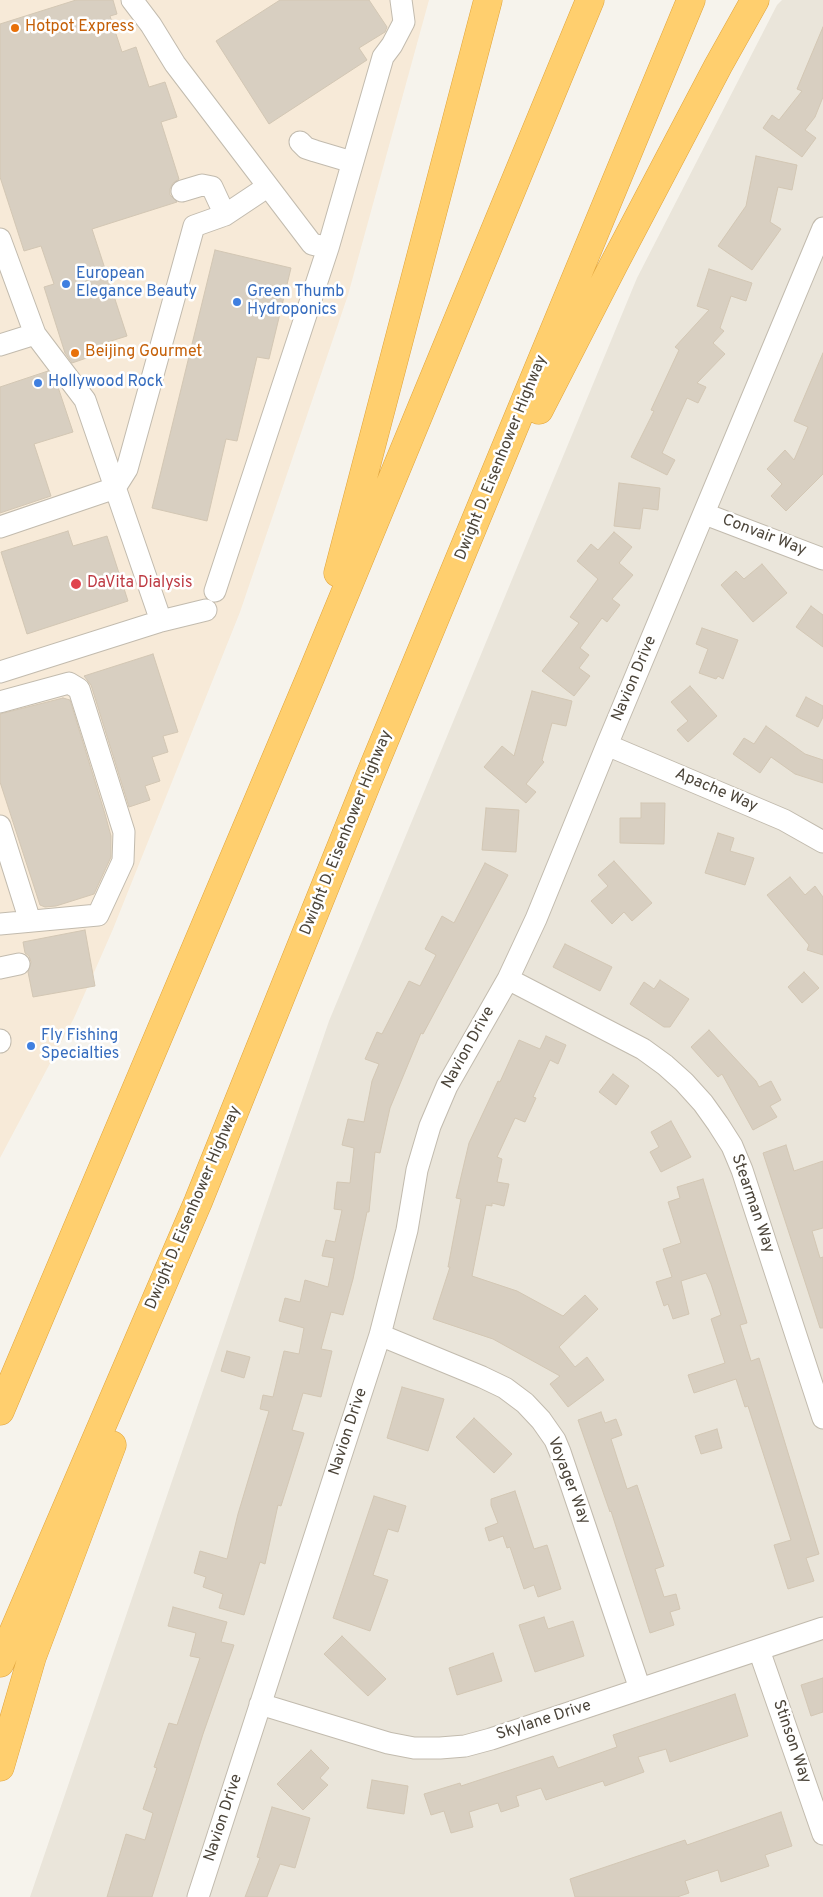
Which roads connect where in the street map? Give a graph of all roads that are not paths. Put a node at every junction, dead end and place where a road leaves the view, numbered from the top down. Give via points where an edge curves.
1 (132, 0) edge
2 (401, 0) edge
3 (488, 0) edge
4 (583, 0) edge
5 (590, 0) edge
6 (691, 0) edge
7 (755, 0) edge
8 (544, 110) junction
9 (300, 142) dead end
10 (352, 162) junction
11 (267, 187) junction
12 (182, 191) dead end
13 (225, 214) junction
14 (823, 228) edge
15 (0, 239) edge
16 (328, 248) junction
17 (35, 334) junction
18 (0, 345) edge
19 (116, 488) junction
20 (704, 514) junction
21 (0, 527) edge
22 (823, 559) edge
23 (215, 591) dead end
24 (444, 599) junction
25 (206, 610) dead end
26 (161, 621) junction
27 (0, 672) edge
28 (310, 678) junction
29 (0, 702) edge
30 (607, 744) junction
31 (0, 826) edge
32 (823, 842) edge
33 (30, 921) junction
34 (0, 924) edge
35 (508, 979) junction
36 (198, 1202) junction
37 (380, 1335) junction
38 (0, 1411) edge
39 (823, 1418) edge
40 (823, 1628) edge
41 (759, 1650) junction
42 (0, 1664) edge
43 (640, 1690) junction
44 (260, 1704) junction
45 (0, 1767) edge
46 (823, 1834) edge
47 (198, 1897) edge

1 - 11 street
2 - 10 street via 404,22 383,58
3 - 28 highway
4 - 8 highway
5 - 8 highway
6 - 24 highway, Dwight D. Eisenhower Highway
7 - 24 highway via 614,264
8 - 28 highway
9 - 10 street via 306,148
10 - 16 street
11 - 13 street
11 - 16 street via 312,244
12 - 13 street via 202,185 212,187
13 - 19 street via 194,226 127,469
14 - 20 street, Navion Drive
15 - 17 street
16 - 23 street
17 - 18 street
17 - 19 street via 85,400
19 - 21 street
19 - 26 street
20 - 22 street, Convair Way
20 - 30 street, Navion Drive
24 - 36 highway, Dwight D. Eisenhower Highway
25 - 26 street
26 - 27 street
28 - 38 highway
29 - 33 street via 69,683 78,688 124,832 123,861 98,915
30 - 32 street, Apache Way via 784,820
30 - 35 street, Navion Drive via 536,919
31 - 33 street
33 - 34 street
35 - 37 street, Navion Drive via 447,1086 430,1126 416,1170 407,1230
35 - 39 street, Stearman Way via 643,1050 665,1065 703,1103 732,1146 742,1170
36 - 42 highway, Dwight D. Eisenhower Highway
36 - 45 highway via 94,1495 32,1657
37 - 43 street, Voyager Way via 505,1388 542,1420 560,1452
37 - 44 street, Navion Drive
40 - 41 street, Skylane Drive
41 - 43 street, Skylane Drive
41 - 46 street, Stinson Way
43 - 44 street, Skylane Drive via 491,1739 466,1746 440,1748 388,1743
44 - 47 street, Navion Drive

